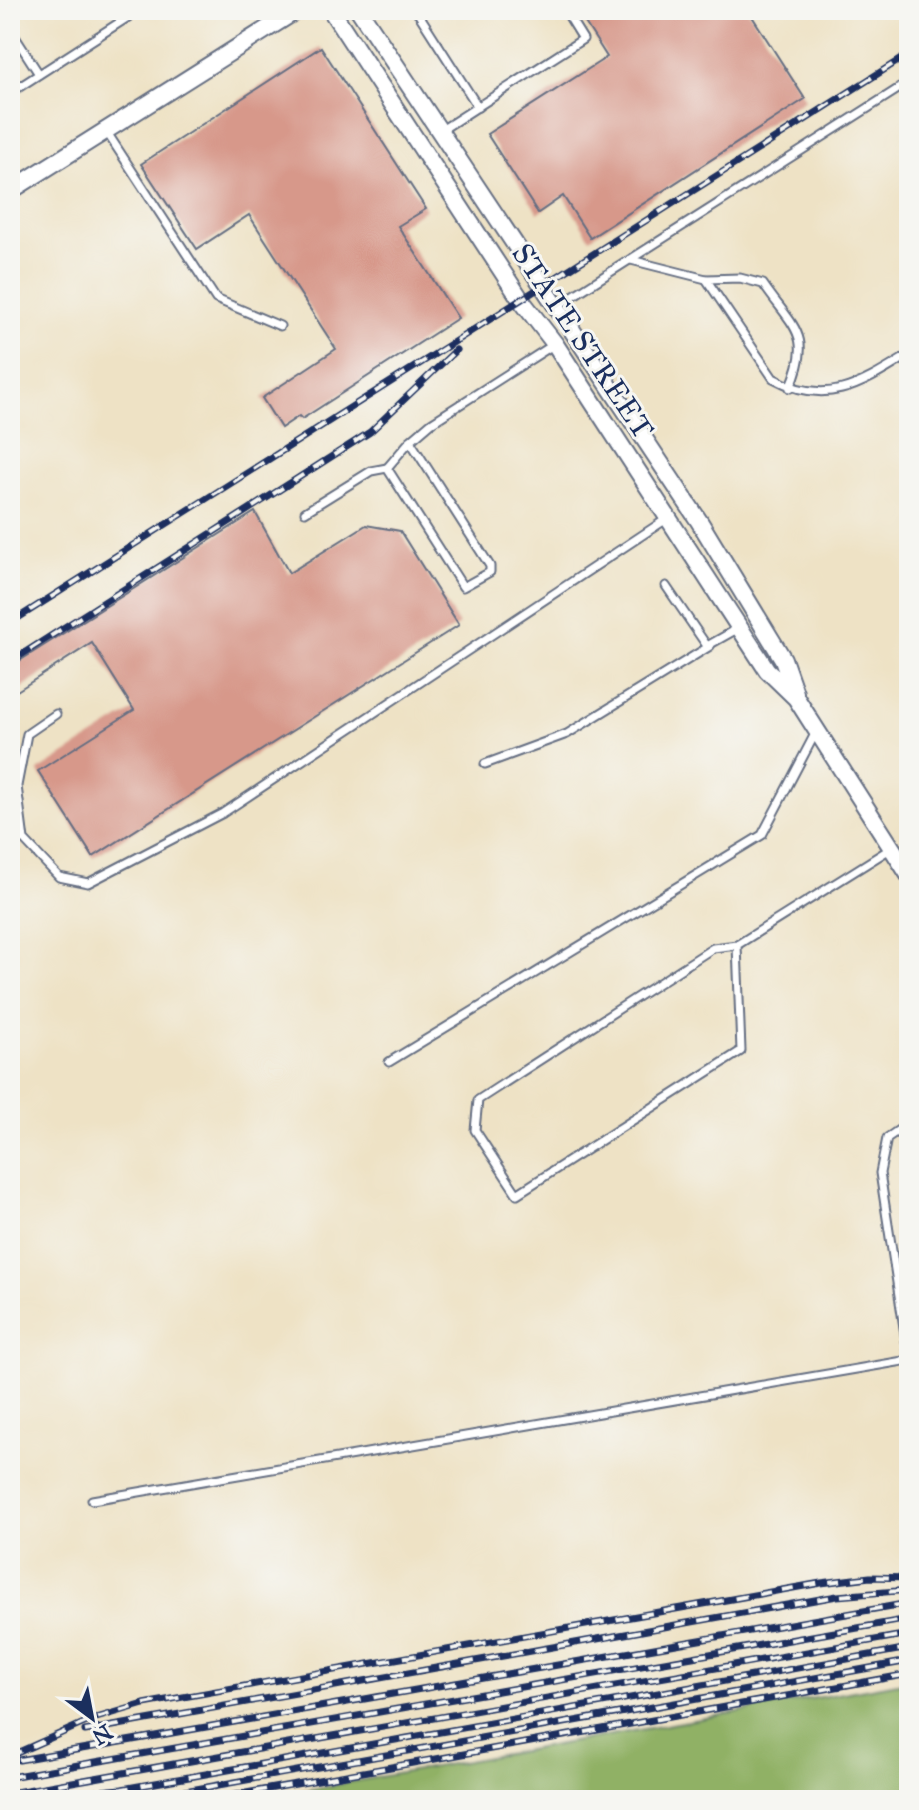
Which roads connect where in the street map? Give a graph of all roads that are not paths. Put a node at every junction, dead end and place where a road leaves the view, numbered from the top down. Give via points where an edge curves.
1 (139, 10) edge
2 (297, 10) edge
3 (331, 10) edge
4 (359, 10) edge
5 (416, 10) edge
6 (565, 10) edge
7 (10, 29) edge
8 (39, 74) junction
9 (909, 82) edge
10 (10, 93) edge
11 (478, 107) junction
12 (106, 131) junction
13 (439, 132) junction
14 (10, 191) edge
15 (631, 260) junction
16 (706, 279) junction
17 (555, 307) junction
18 (280, 326) dead end
19 (555, 344) junction
20 (909, 355) edge
21 (790, 388) junction
22 (410, 441) junction
23 (387, 468) junction
24 (305, 512) dead end
25 (668, 518) junction
26 (666, 586) dead end
27 (739, 628) junction
28 (710, 646) junction
29 (796, 698) junction
30 (56, 714) dead end
31 (817, 730) junction
32 (485, 764) dead end
33 (892, 848) junction
34 (909, 875) edge
35 (737, 945) junction
36 (389, 1062) dead end
37 (909, 1123) edge
38 (909, 1360) edge
39 (92, 1500) dead end

1 - 8 lane
2 - 12 street
3 - 19 street, STATE STREET via 462,213
4 - 13 street, STATE STREET
5 - 11 lane
6 - 11 lane via 583,39
7 - 8 lane
8 - 10 lane
9 - 15 lane
11 - 13 lane
12 - 14 street
12 - 18 lane via 216,299
13 - 17 street, STATE STREET
15 - 16 lane
15 - 17 lane
16 - 21 lane via 773,378
16 - 21 lane via 763,284 802,342 803,360
17 - 29 street, STATE STREET via 706,534 783,659
19 - 22 lane
19 - 25 street, STATE STREET
20 - 21 lane via 864,382 834,391 819,395
22 - 23 lane
22 - 23 lane via 490,572 463,587
23 - 24 lane via 371,471
25 - 27 street, STATE STREET
25 - 30 lane via 223,813 88,883 59,877 24,840 17,786 27,734
26 - 28 lane
27 - 28 lane
27 - 29 street, STATE STREET via 767,670
28 - 32 lane via 567,734
29 - 31 street, STATE STREET
31 - 33 street, STATE STREET
31 - 36 lane via 762,835
33 - 34 street, STATE STREET
33 - 35 lane
35 - 35 lane via 713,948 478,1100 475,1130 517,1194 741,1051
37 - 38 lane via 887,1138 880,1173
38 - 39 lane

